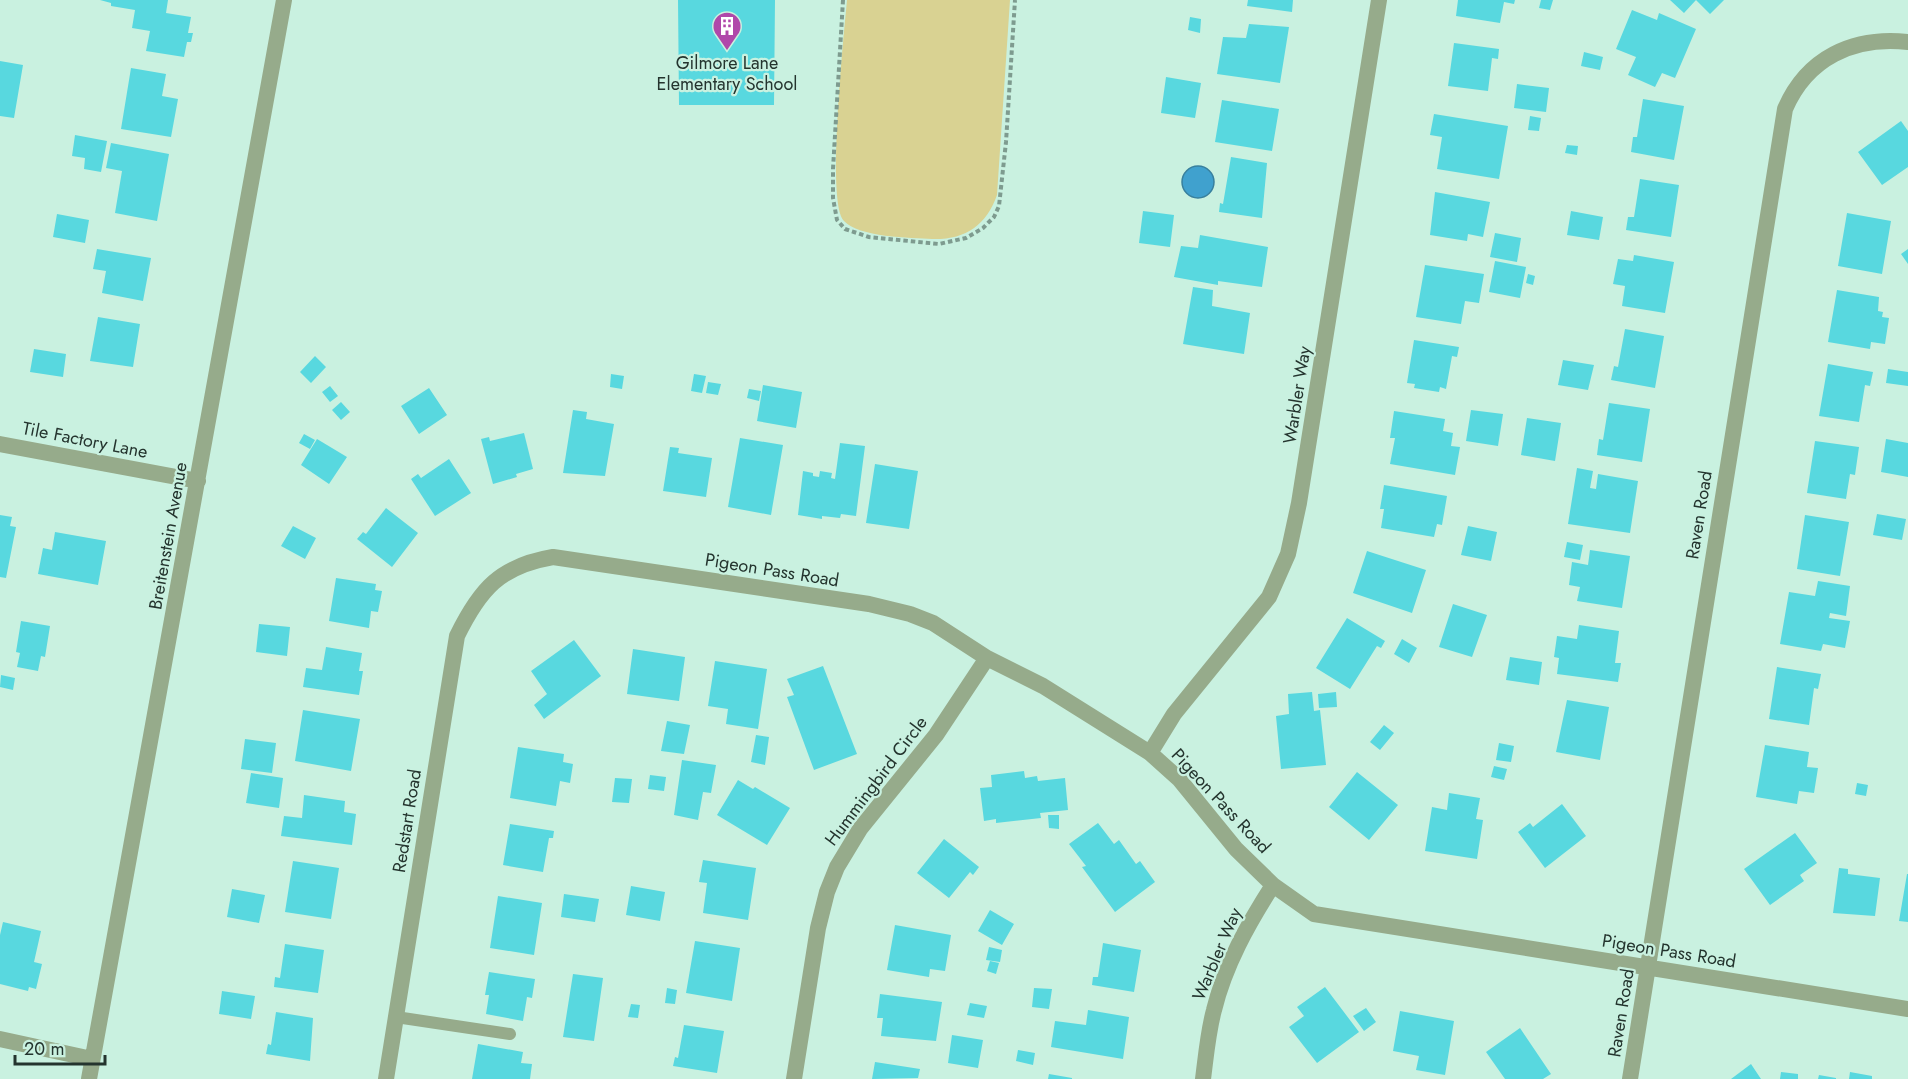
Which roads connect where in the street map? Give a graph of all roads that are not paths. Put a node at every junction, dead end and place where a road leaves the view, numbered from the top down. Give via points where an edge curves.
1 (284, 0) edge
2 (1379, 0) edge
3 (1908, 42) edge
4 (0, 444) edge
5 (198, 481) junction
6 (495, 580) joint
7 (987, 658) junction
8 (1150, 753) junction
9 (1273, 885) junction
10 (1648, 967) junction
11 (1908, 1009) edge
12 (396, 1017) junction
13 (510, 1034) dead end
14 (0, 1039) edge
15 (92, 1059) junction
16 (89, 1079) edge
17 (386, 1079) edge
18 (794, 1079) edge
19 (1203, 1079) edge
20 (1630, 1079) edge

1 - 5 street, Breitenstein Avenue
2 - 8 street, Warbler Way via 1288,554 1269,597 1174,714
3 - 10 street, Raven Road via 1868,41 1833,54 1809,71 1785,109
4 - 5 street, Tile Factory Lane
5 - 15 street, Breitenstein Avenue
6 - 7 street, Pigeon Pass Road via 532,561 553,557 869,604 933,623
6 - 12 street, Redstart Road via 472,606 457,636
7 - 8 street, Pigeon Pass Road via 1043,686
7 - 18 street, Hummingbird Circle via 936,735 860,829 837,867 826,892 818,928
8 - 9 street, Pigeon Pass Road via 1179,779 1236,849
9 - 10 street, Pigeon Pass Road via 1314,914
9 - 19 street, Warbler Way via 1246,927 1224,980 1214,1010
10 - 11 street, Pigeon Pass Road
10 - 20 street, Raven Road
12 - 13 lane
12 - 17 street, Redstart Road
14 - 15 street
15 - 16 street, Breitenstein Avenue

